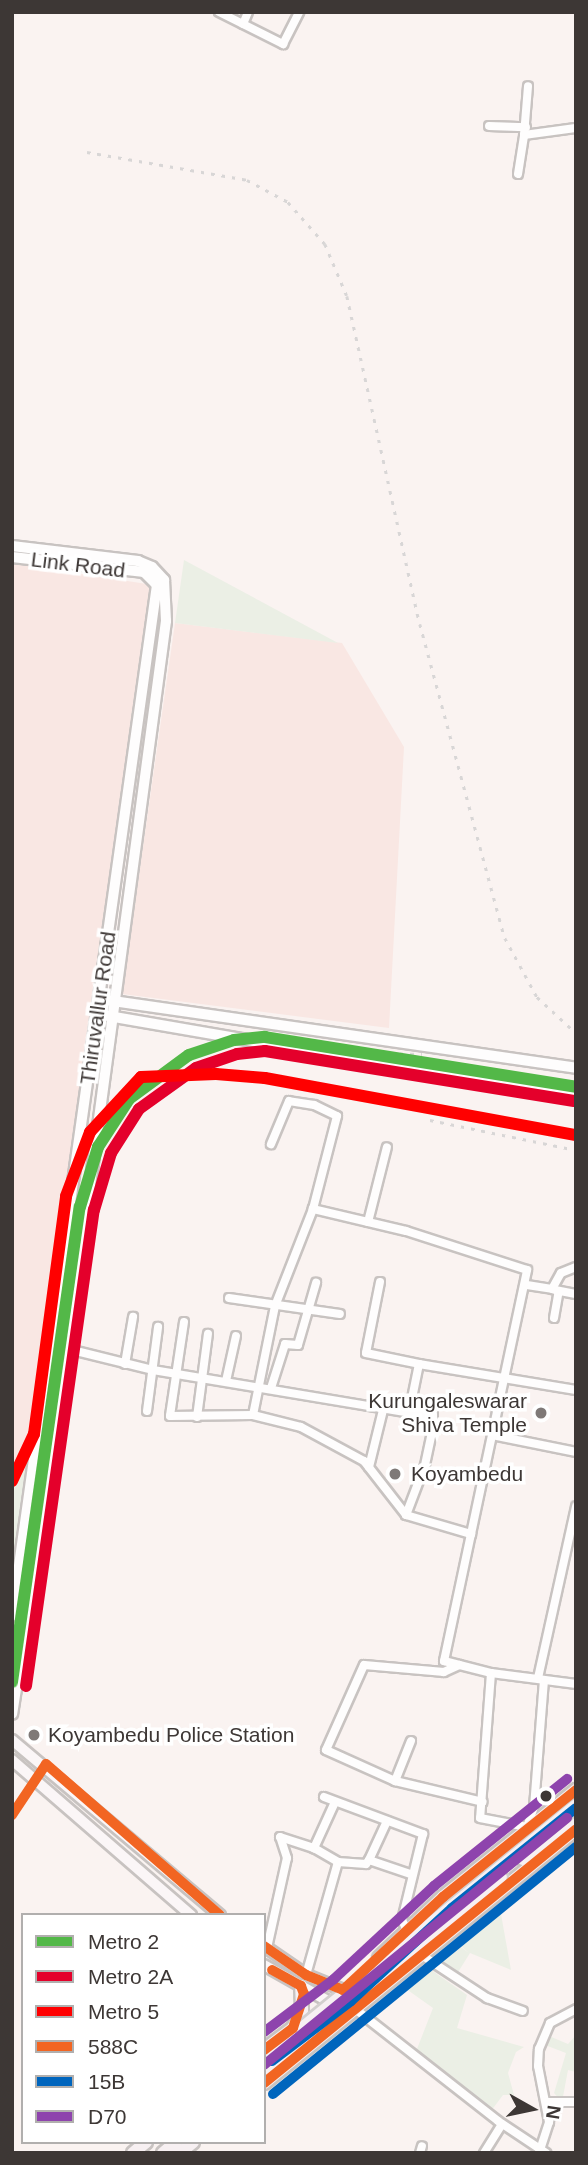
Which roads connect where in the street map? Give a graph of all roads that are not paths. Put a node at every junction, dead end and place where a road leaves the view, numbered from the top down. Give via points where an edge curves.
1 (219, 12) edge
2 (248, 12) edge
3 (299, 12) edge
4 (243, 24) junction
5 (528, 86) dead end
6 (489, 127) dead end
7 (576, 128) edge
8 (525, 131) junction
9 (518, 174) dead end
10 (12, 546) edge
11 (12, 557) edge
12 (144, 572) joint
13 (99, 999) junction
14 (113, 1001) junction
15 (97, 1014) junction
16 (112, 1016) junction
17 (576, 1068) edge
18 (576, 1097) edge
19 (271, 1144) dead end
20 (387, 1147) dead end
21 (313, 1209) junction
22 (368, 1222) junction
23 (576, 1267) edge
24 (380, 1282) dead end
25 (316, 1283) dead end
26 (527, 1285) junction
27 (555, 1290) junction
28 (576, 1294) edge
29 (229, 1297) dead end
30 (275, 1306) junction
31 (308, 1309) junction
32 (340, 1314) dead end
33 (133, 1317) dead end
34 (554, 1318) dead end
35 (184, 1322) dead end
36 (158, 1326) dead end
37 (208, 1334) dead end
38 (236, 1336) dead end
39 (68, 1349) junction
40 (125, 1364) junction
41 (419, 1364) junction
42 (153, 1370) junction
43 (176, 1373) junction
44 (201, 1377) junction
45 (505, 1379) junction
46 (226, 1381) junction
47 (255, 1387) junction
48 (271, 1388) junction
49 (576, 1390) edge
50 (383, 1410) junction
51 (147, 1411) dead end
52 (409, 1413) junction
53 (253, 1415) junction
54 (197, 1417) junction
55 (492, 1435) junction
56 (576, 1452) edge
57 (369, 1467) junction
58 (576, 1506) edge
59 (406, 1515) junction
60 (471, 1534) junction
61 (12, 1616) edge
62 (459, 1665) junction
63 (491, 1674) junction
64 (541, 1679) junction
65 (576, 1684) edge
66 (12, 1714) edge
67 (12, 1740) edge
68 (411, 1741) dead end
69 (12, 1760) edge
70 (395, 1781) junction
71 (576, 1790) edge
72 (324, 1797) dead end
73 (335, 1802) junction
74 (483, 1802) junction
75 (576, 1805) edge
76 (576, 1817) edge
77 (387, 1821) junction
78 (527, 1827) junction
79 (576, 1829) edge
80 (314, 1848) junction
81 (369, 1860) junction
82 (338, 1862) junction
83 (413, 1875) junction
84 (443, 1897) junction
85 (189, 1913) edge
86 (218, 1913) edge
87 (461, 1923) junction
88 (408, 1933) junction
89 (266, 1943) edge
90 (266, 1948) edge
91 (423, 1956) junction
92 (266, 1966) edge
93 (303, 1980) junction
94 (343, 1990) junction
95 (328, 2001) junction
96 (354, 2008) junction
97 (576, 2009) edge
98 (523, 2011) dead end
99 (293, 2028) junction
100 (266, 2048) edge
101 (266, 2057) edge
102 (266, 2069) edge
103 (266, 2080) edge
104 (547, 2102) junction
105 (576, 2102) edge
106 (502, 2124) junction
107 (542, 2151) edge
108 (484, 2153) edge

1 - 4 street
2 - 4 street
3 - 4 street via 283,44
5 - 8 street
6 - 8 street
7 - 8 street
8 - 9 street
10 - 14 street via 138,561 164,580 166,621
11 - 12 street, Link Road
12 - 13 street, Thiruvallur Road via 155,580 156,597
13 - 14 street
13 - 15 street, Thiruvallur Road
14 - 16 street
14 - 17 street
15 - 16 street
15 - 61 street, Thiruvallur Road
16 - 18 street
16 - 39 street
19 - 21 street via 289,1101 314,1105 337,1116
20 - 22 street
21 - 22 street
21 - 30 street
22 - 26 street via 527,1270
23 - 27 street via 561,1273
24 - 41 street via 366,1353
25 - 31 street
26 - 27 street
26 - 45 street
27 - 28 street
27 - 34 street
29 - 30 street
30 - 31 street
30 - 47 street
31 - 32 street
31 - 48 street via 298,1345 285,1344
33 - 40 street
35 - 43 street
36 - 42 street
37 - 44 street
38 - 46 street
39 - 40 street
39 - 66 street
40 - 42 street
41 - 45 street
41 - 52 street
42 - 43 street
42 - 51 street
43 - 44 street
43 - 54 street via 170,1416
44 - 46 street
44 - 54 street
45 - 49 street
45 - 55 street
46 - 47 street
47 - 48 street
47 - 53 street
48 - 50 street
50 - 52 street
50 - 57 street
52 - 59 street via 433,1415 433,1426 425,1465
53 - 54 street
53 - 57 street via 301,1427
55 - 56 street
55 - 60 street
57 - 59 street
58 - 64 street
59 - 60 street
60 - 62 street via 444,1661
62 - 63 street
62 - 70 street via 444,1672 364,1665 326,1750
63 - 64 street
63 - 74 street
64 - 65 street
64 - 78 street via 534,1807
67 - 86 main road
68 - 70 street
69 - 85 main road
70 - 74 street
71 - 78 main road
72 - 73 street
73 - 77 street
73 - 80 street
74 - 78 street via 480,1818
75 - 101 main road, bridge
76 - 102 main road, bridge
77 - 81 street
77 - 83 street via 423,1834
78 - 84 main road
79 - 87 main road
80 - 82 street
80 - 89 street via 280,1837 287,1858
81 - 82 street via 366,1864
81 - 83 street
82 - 93 street
83 - 88 street via 402,1920
84 - 87 main road
84 - 88 main road
87 - 91 main road
88 - 94 main road
90 - 93 main road
91 - 96 main road
91 - 98 street via 487,1998
92 - 93 main road
93 - 94 main road
93 - 95 main road
93 - 99 main road via 302,2010
94 - 95 main road
95 - 99 main road
96 - 103 main road
96 - 106 street
97 - 104 street via 550,2023 539,2049 538,2066
99 - 100 main road
104 - 105 street
104 - 107 street via 549,2122
106 - 107 street
106 - 108 street

